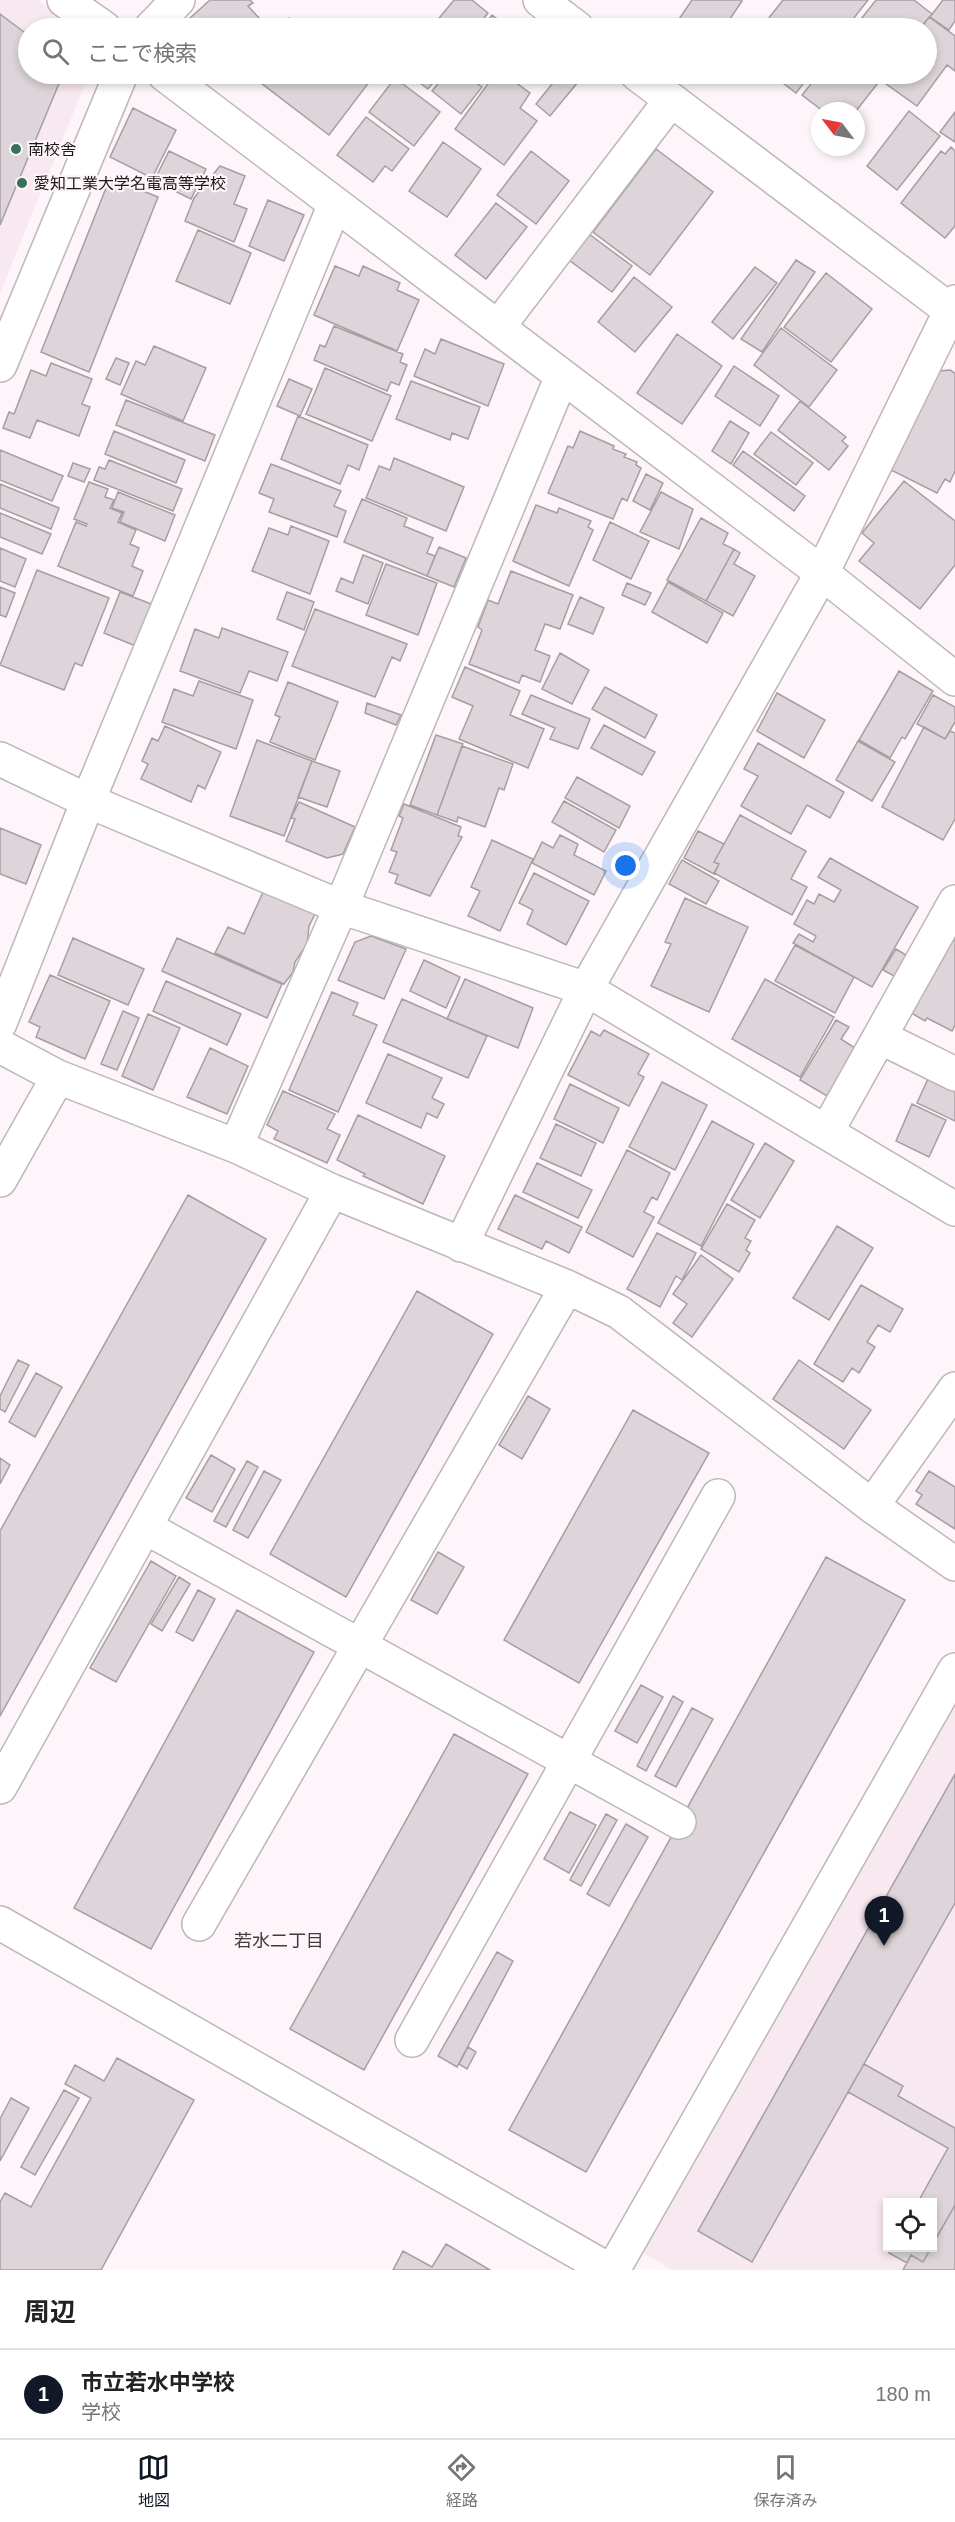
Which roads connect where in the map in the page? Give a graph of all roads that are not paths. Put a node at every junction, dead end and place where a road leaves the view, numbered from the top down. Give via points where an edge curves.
1 (64, 0) edge
2 (178, 0) edge
3 (540, 0) edge
4 (90, 18) edge
5 (161, 18) edge
6 (564, 18) edge
7 (117, 84) edge
8 (177, 84) edge
9 (650, 84) edge
10 (671, 100) junction
11 (335, 204) junction
12 (953, 308) edge
13 (498, 327) junction
14 (0, 365) edge
15 (562, 376) junction
16 (822, 573) junction
17 (955, 679) edge
18 (0, 759) edge
19 (88, 801) junction
20 (955, 902) edge
21 (341, 908) junction
22 (586, 989) junction
23 (0, 1023) edge
24 (879, 1037) junction
25 (0, 1046) edge
26 (955, 1074) edge
27 (58, 1077) junction
28 (827, 1131) junction
29 (236, 1146) junction
30 (0, 1180) edge
31 (332, 1191) junction
32 (955, 1209) edge
33 (461, 1245) junction
34 (567, 1287) junction
35 (955, 1389) edge
36 (718, 1496) dead end
37 (872, 1506) junction
38 (145, 1527) junction
39 (955, 1564) edge
40 (360, 1645) junction
41 (955, 1670) edge
42 (567, 1760) junction
43 (0, 1787) edge
44 (680, 1822) dead end
45 (0, 1923) edge
46 (199, 1924) dead end
47 (412, 2040) dead end
48 (611, 2270) edge

1 - 4 street
2 - 5 street
3 - 6 street
7 - 14 street
8 - 11 street
9 - 10 street
10 - 12 street
10 - 13 street
11 - 13 street
11 - 19 street
12 - 16 street
13 - 15 street
15 - 16 street
15 - 21 street
16 - 17 street
16 - 22 street
18 - 19 street
19 - 21 street
19 - 23 street
20 - 24 street
21 - 22 street
21 - 29 street
22 - 28 street
22 - 33 street
24 - 26 street
24 - 28 street
25 - 27 street
27 - 29 street
27 - 30 street
28 - 32 street
29 - 31 street
31 - 33 street
31 - 38 street
33 - 34 street
34 - 37 street via 619,1312
34 - 40 street
35 - 37 street
36 - 42 street
37 - 39 street
38 - 40 street
38 - 43 street
40 - 42 street
40 - 46 street
41 - 48 street
42 - 44 street
42 - 47 street
45 - 48 street

